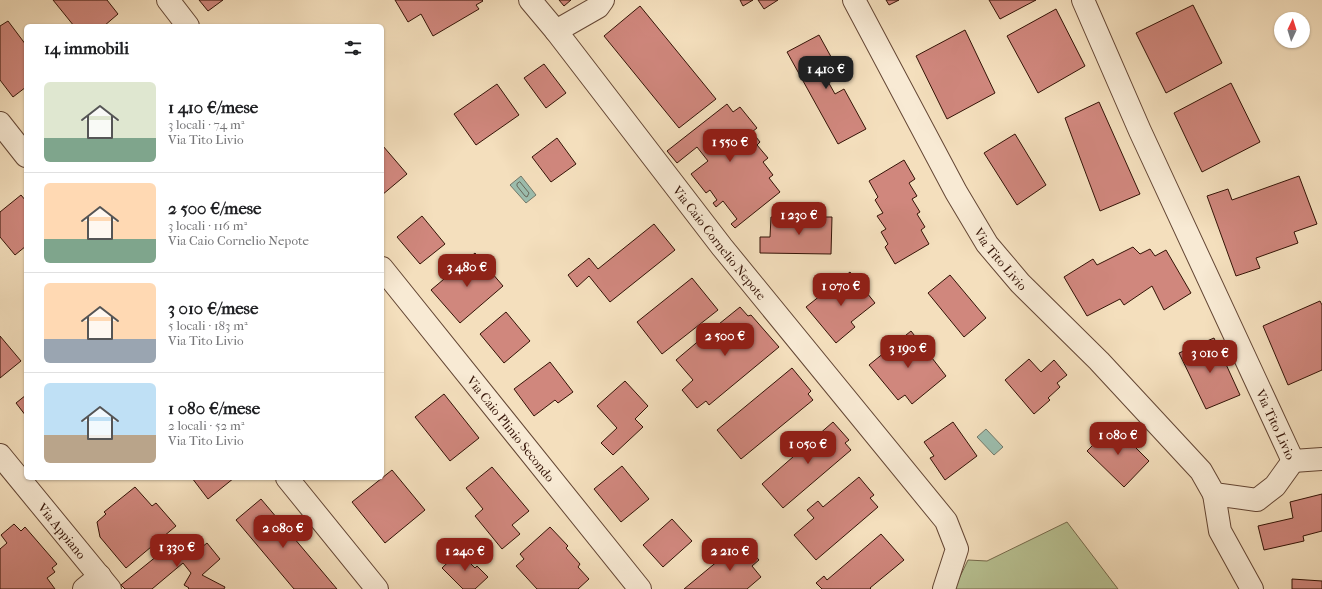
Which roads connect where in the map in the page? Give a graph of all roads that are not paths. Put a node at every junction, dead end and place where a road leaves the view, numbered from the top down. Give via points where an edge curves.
1 (168, 0) edge
2 (530, 0) edge
3 (603, 0) edge
4 (854, 0) edge
5 (1083, 0) edge
6 (186, 24) edge
7 (556, 31) junction
8 (0, 124) edge
9 (24, 154) edge
10 (384, 270) edge
11 (0, 454) edge
12 (1322, 459) edge
13 (1293, 461) junction
14 (24, 475) edge
15 (289, 480) edge
16 (33, 483) edge
17 (1214, 494) junction
18 (98, 585) edge
19 (945, 588) edge
20 (377, 589) edge
21 (640, 589) edge
22 (1252, 589) edge

1 - 6 street
2 - 7 street, Via Caio Cornelio Nepote
3 - 7 street via 598,7
4 - 17 street, Via Tito Livio via 956,192 987,244 1020,283 1099,361 1201,471
5 - 13 street, Via Tito Livio via 1140,131
7 - 19 street, Via Caio Cornelio Nepote via 722,247 946,522 957,549
8 - 9 street
10 - 21 street, Via Caio Plinio Secondo
11 - 14 street, Via Appiano
12 - 13 street
13 - 17 street, Via Tito Livio via 1276,486 1256,500
15 - 20 street
16 - 18 street, Via Appiano
17 - 22 street via 1220,531

